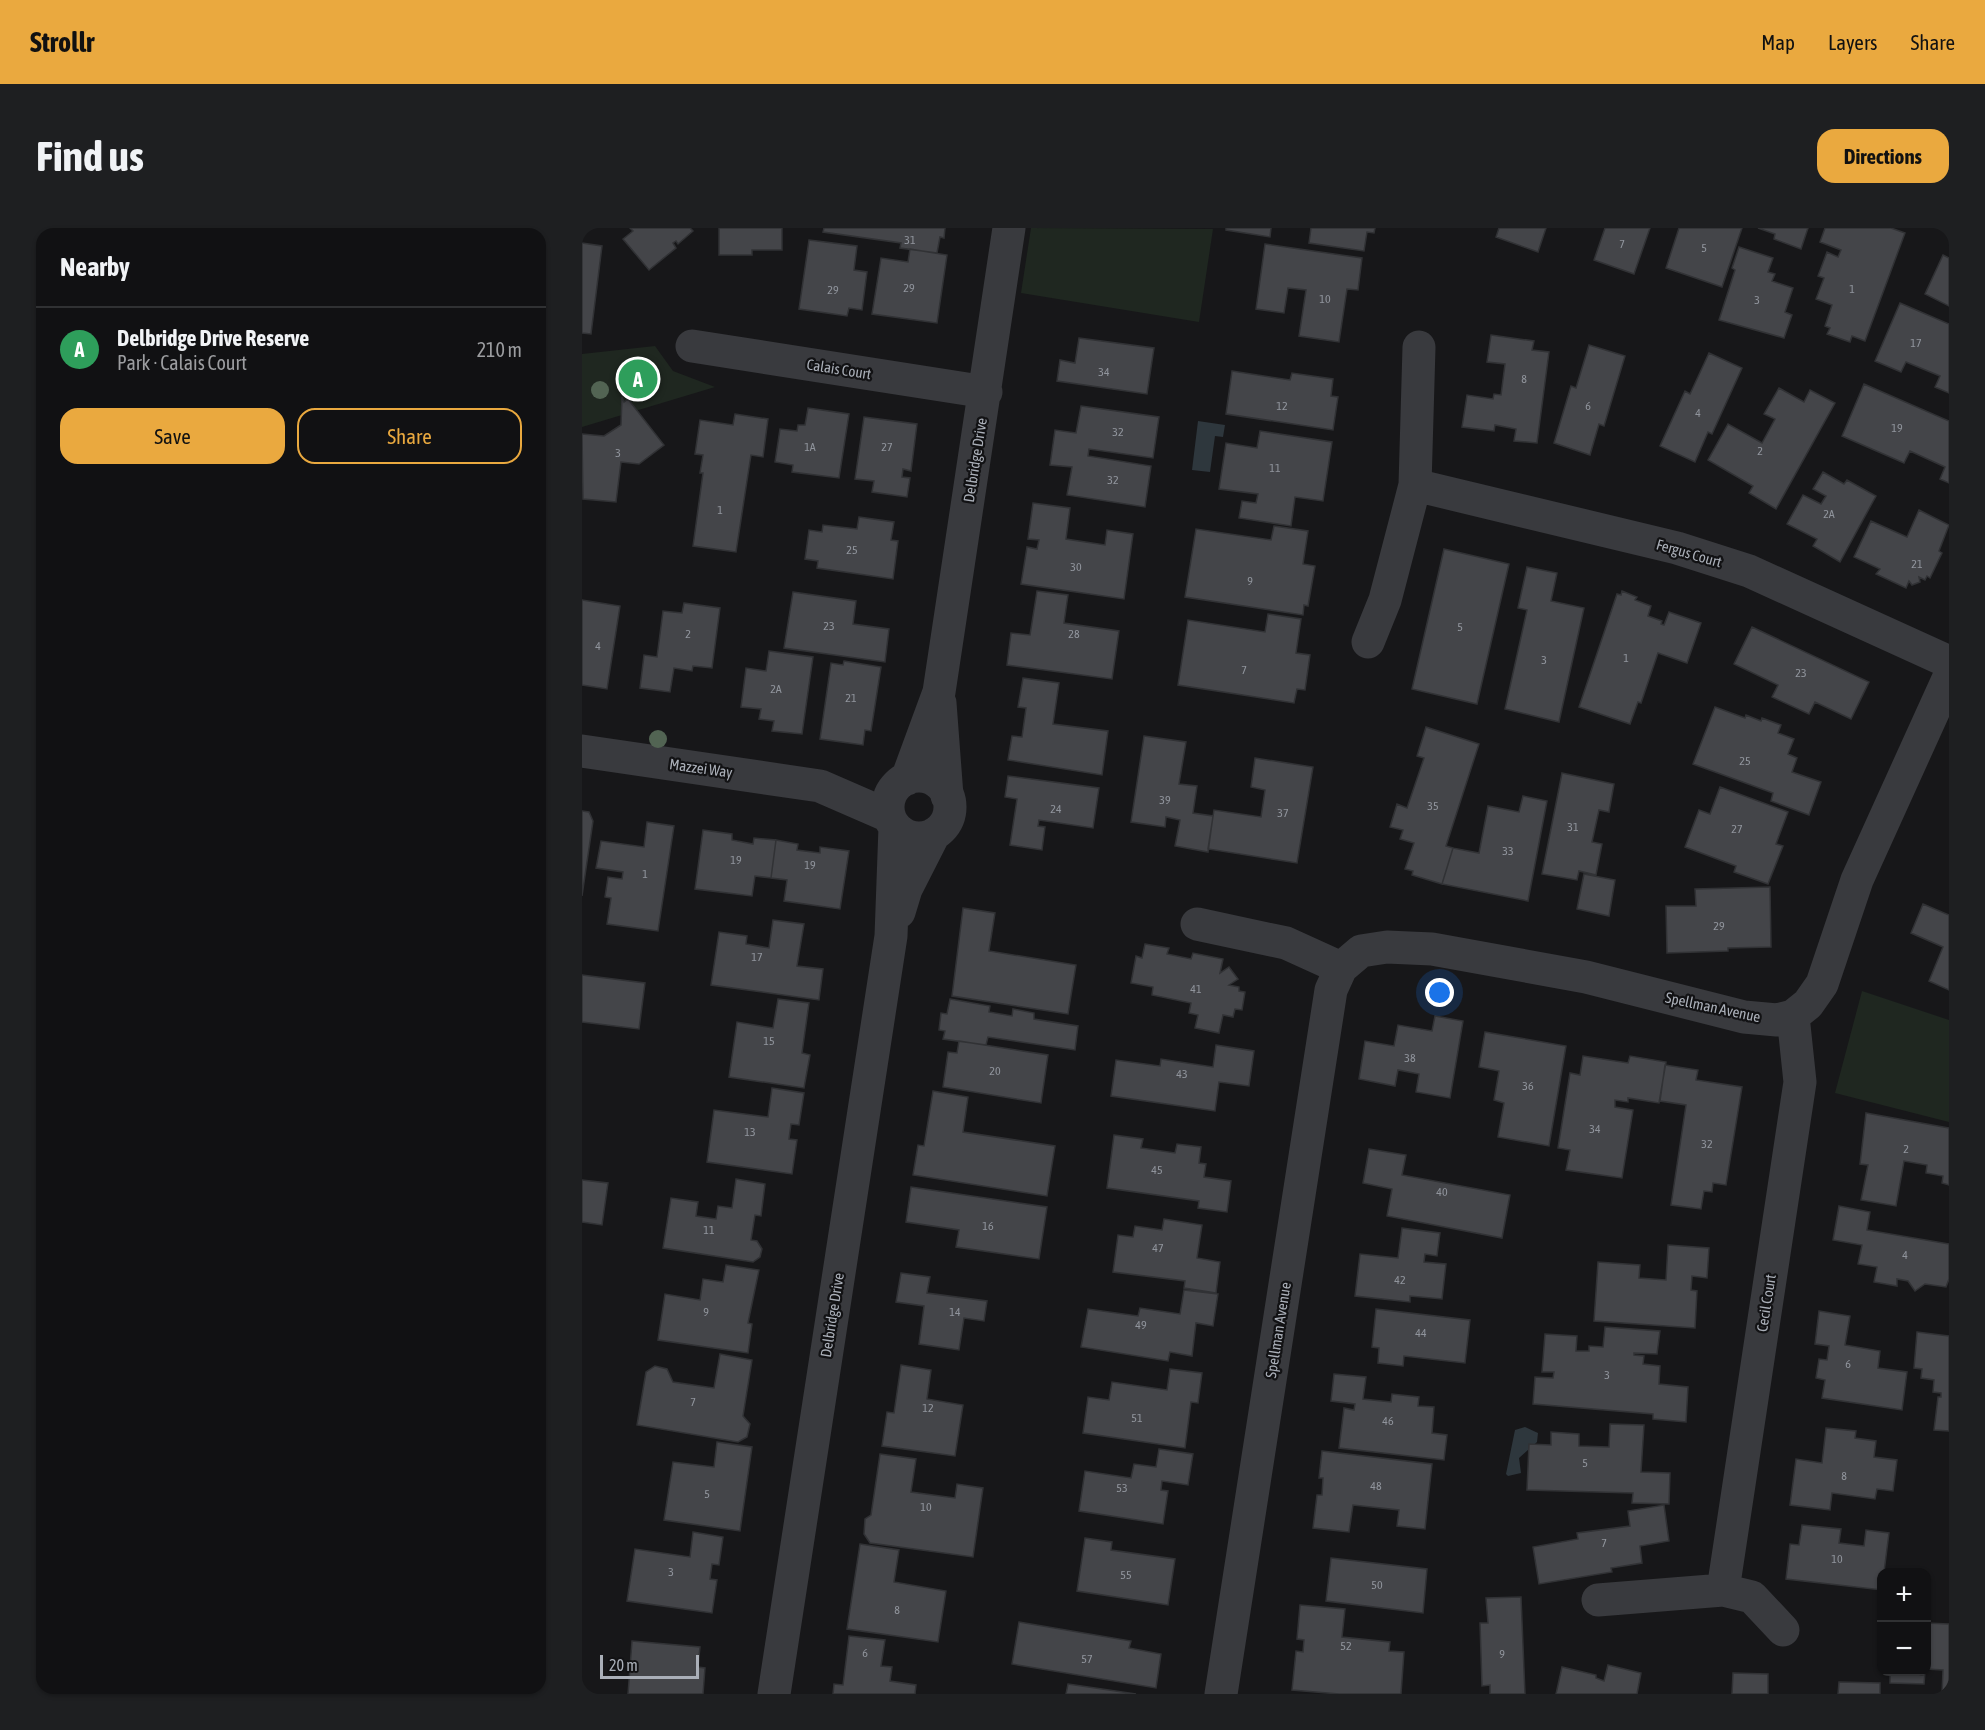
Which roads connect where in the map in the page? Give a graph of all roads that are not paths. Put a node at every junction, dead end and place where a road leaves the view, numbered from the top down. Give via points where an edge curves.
1 (1009, 228) edge
2 (692, 346) dead end
3 (1419, 347) dead end
4 (986, 392) junction
5 (1415, 485) junction
6 (1368, 642) dead end
7 (1949, 662) edge
8 (1949, 677) edge
9 (939, 693) junction
10 (582, 751) edge
11 (905, 780) junction
12 (820, 786) junction
13 (947, 796) junction
14 (892, 821) junction
15 (934, 834) junction
16 (1197, 924) dead end
17 (891, 936) junction
18 (1341, 968) junction
19 (1793, 1016) junction
20 (1723, 1590) junction
21 (1598, 1600) dead end
22 (1783, 1630) dead end
23 (774, 1694) edge
24 (1221, 1694) edge

1 - 4 street, Delbridge Drive
2 - 4 street, Calais Court
3 - 5 street
4 - 9 street, Delbridge Drive
5 - 6 street via 1385,600
5 - 7 street, Fergus Court via 1677,548 1738,568
8 - 19 street via 1857,880 1822,984 1808,1004
9 - 11 street, Delbridge Drive
9 - 13 street, Delbridge Drive
10 - 12 street, Mazzei Way
11 - 12 street, Mazzei Way
11 - 13 street via 926,777 935,781
11 - 14 street via 890,796
12 - 14 street, Mazzei Way
13 - 15 street via 949,813
14 - 15 street via 909,836
14 - 17 street, Delbridge Drive
15 - 17 street, Delbridge Drive via 906,889
16 - 18 street via 1286,943
17 - 23 street, Delbridge Drive
18 - 19 street, Spellman Avenue via 1361,951 1387,947 1432,949 1586,976 1744,1017 1777,1020
18 - 24 street, Spellman Avenue via 1331,990
19 - 20 street, Cecil Court via 1800,1082
20 - 21 street
20 - 22 street via 1752,1597

